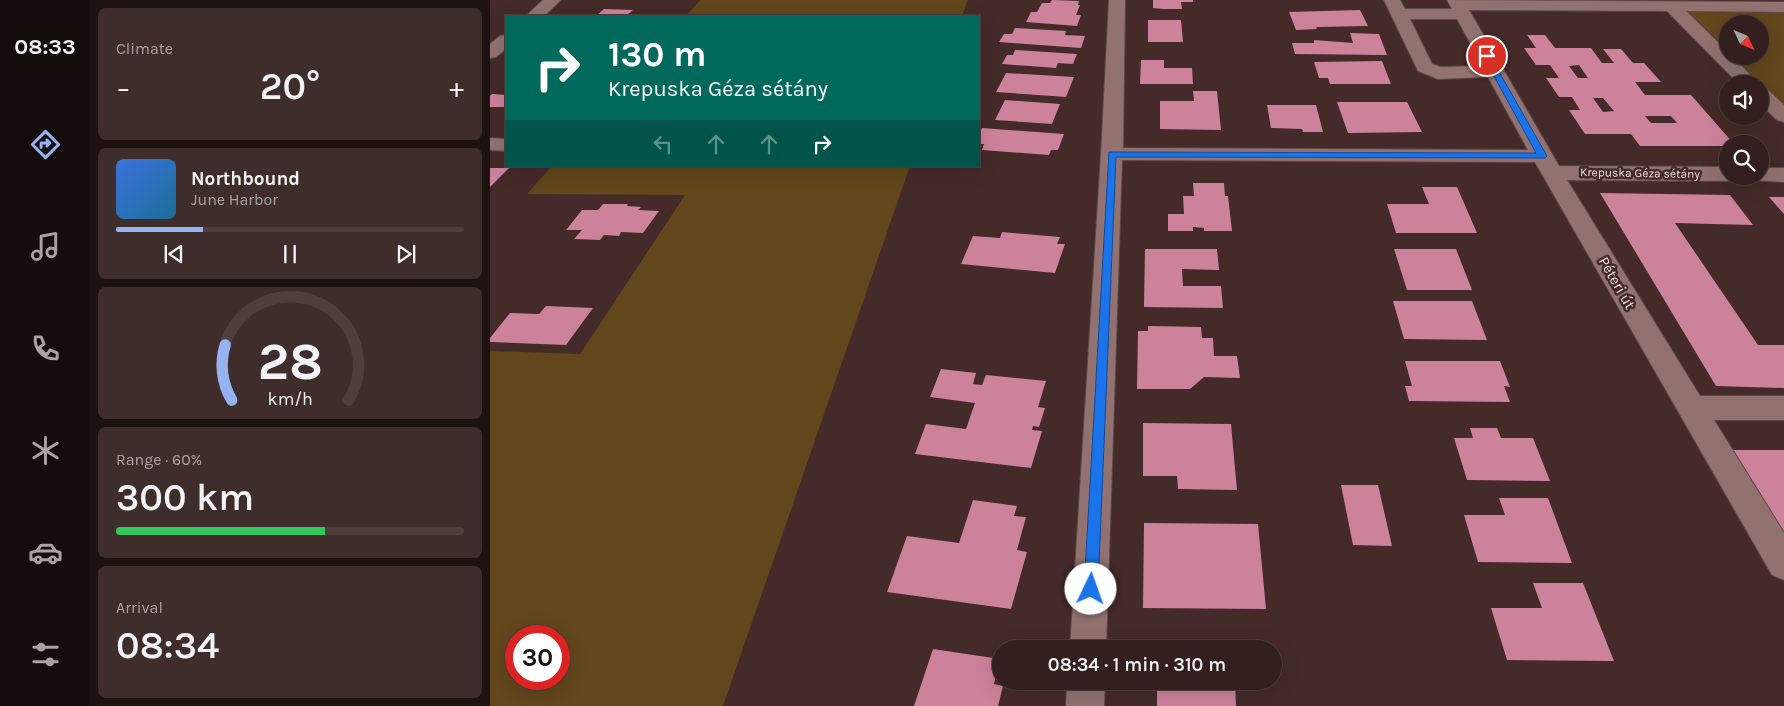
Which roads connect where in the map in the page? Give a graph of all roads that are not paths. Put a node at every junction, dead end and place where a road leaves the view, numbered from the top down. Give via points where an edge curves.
1 (553, 0) edge
2 (1117, 0) edge
3 (1668, 4) edge
4 (1459, 6) edge
5 (1395, 7) edge
6 (1784, 7) edge
7 (535, 15) edge
8 (505, 41) edge
9 (490, 53) edge
10 (1495, 71) junction
11 (1741, 75) edge
12 (1769, 102) edge
13 (1784, 116) edge
14 (490, 144) edge
15 (505, 145) edge
16 (1112, 154) junction
17 (1547, 164) junction
18 (1719, 174) edge
19 (1769, 175) edge
20 (1784, 175) edge
21 (1690, 408) junction
22 (1784, 408) edge
23 (1784, 564) edge
24 (1088, 640) edge
25 (1086, 690) edge
26 (1085, 706) edge

1 - 7 street
2 - 16 street
3 - 4 street
3 - 6 street
3 - 11 street
4 - 5 street
4 - 10 street, Péteri út
5 - 10 street via 1424,67 1430,71
8 - 9 street
10 - 17 street, Péteri út
12 - 13 street
14 - 15 street
16 - 17 street, Krepuska Géza sétány
16 - 24 street
17 - 18 street, Krepuska Géza sétány
17 - 21 street, Péteri út
19 - 20 street
21 - 22 street
21 - 23 street, Péteri út
25 - 26 street

